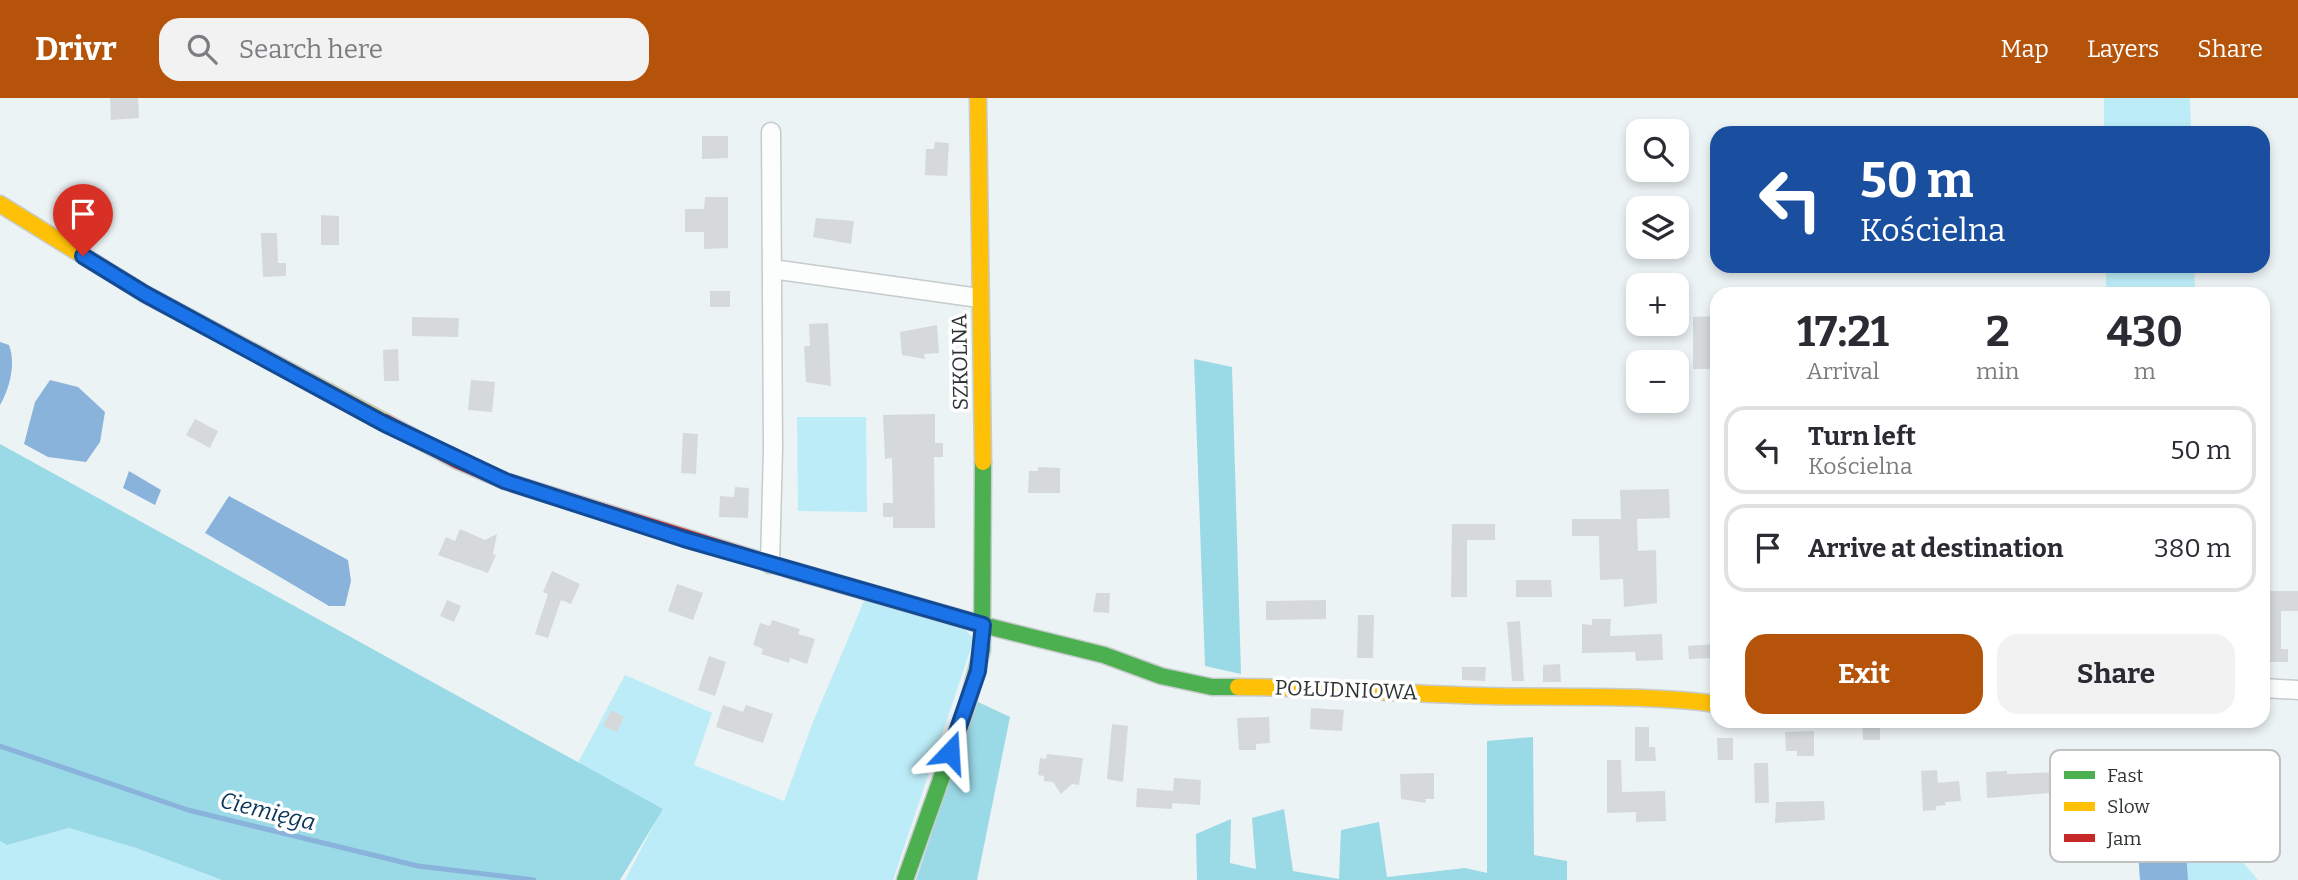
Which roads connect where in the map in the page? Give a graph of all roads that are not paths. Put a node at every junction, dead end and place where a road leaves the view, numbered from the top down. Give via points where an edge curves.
1 (978, 98) edge
2 (771, 132) dead end
3 (0, 204) edge
4 (772, 269) junction
5 (979, 298) junction
6 (770, 564) junction
7 (983, 625) junction
8 (2270, 688) edge
9 (2298, 690) edge
10 (1710, 703) edge
11 (905, 880) edge

1 - 5 street, SZKOLNA
2 - 4 street
3 - 6 street, POŁUDNIOWA via 145,294 458,461 505,481
4 - 5 street
4 - 6 street
5 - 7 street, SZKOLNA
6 - 7 street, POŁUDNIOWA
7 - 10 street, POŁUDNIOWA via 1212,687 1670,698
7 - 11 street, SZKOLNA via 978,671
8 - 9 street

